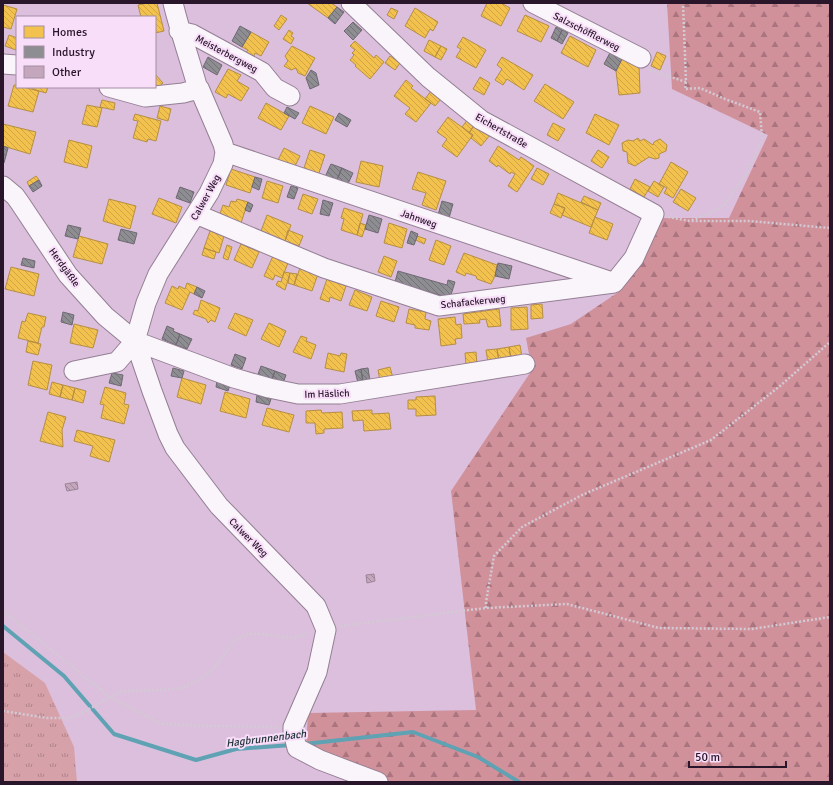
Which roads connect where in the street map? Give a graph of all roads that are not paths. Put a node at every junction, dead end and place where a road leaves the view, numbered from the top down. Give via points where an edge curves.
1 (173, 3) edge
2 (351, 3) edge
3 (533, 3) edge
4 (179, 31) junction
5 (641, 58) road end
6 (3, 64) edge
7 (16, 65) edge
8 (113, 88) edge
9 (198, 89) junction
10 (290, 96) dead end
11 (225, 152) junction
12 (3, 186) edge
13 (196, 214) junction
14 (614, 283) junction
15 (135, 341) junction
16 (525, 364) dead end
17 (74, 371) dead end
18 (378, 782) edge

1 - 4 street
2 - 14 street, Eichertstraße via 428,77 481,120 654,214 634,258
3 - 5 street, Salzschöfflerweg
4 - 9 street
4 - 10 street, Meisterbergweg via 192,34 262,72 275,88
6 - 7 street
8 - 9 street via 145,97
9 - 11 street via 217,128
11 - 13 street, Calwer Weg via 223,164
11 - 14 street, Jahnweg
12 - 15 street, Herdgäßle via 15,196 68,275 105,316
13 - 14 street, Schafackerweg via 324,268 439,306
13 - 15 street, Calwer Weg via 158,274
15 - 16 street, Im Häslich via 234,378 269,388 313,395 340,394
15 - 17 street, Calwer Weg via 117,362
15 - 18 street, Calwer Weg via 175,448 219,506 316,606 326,630 317,672 294,736 320,760

